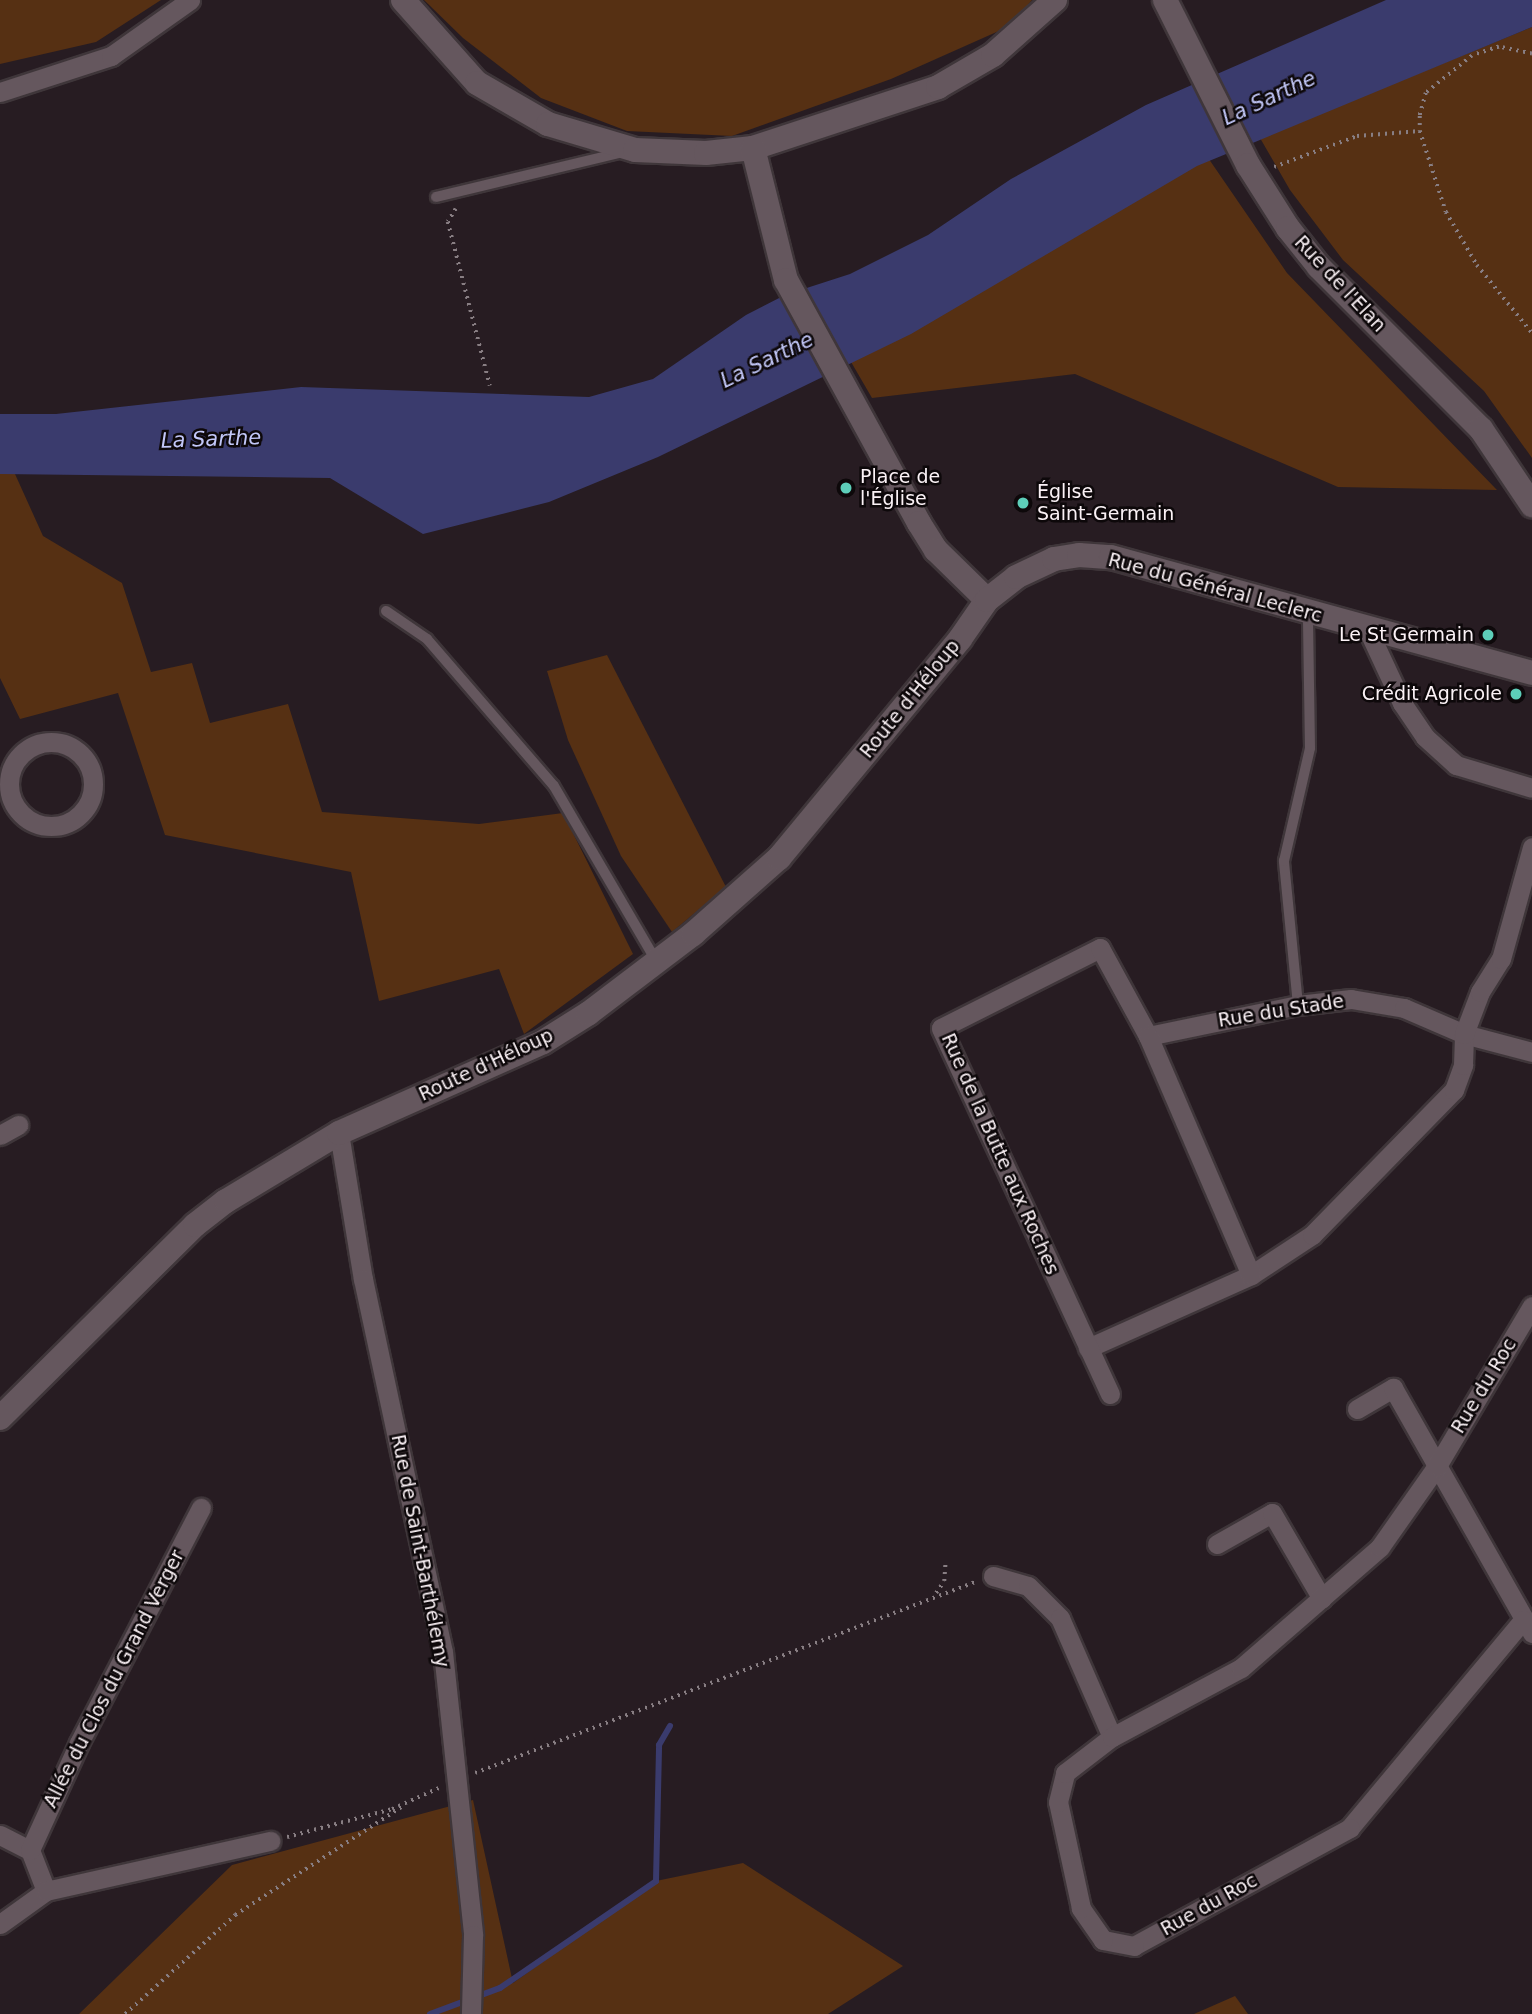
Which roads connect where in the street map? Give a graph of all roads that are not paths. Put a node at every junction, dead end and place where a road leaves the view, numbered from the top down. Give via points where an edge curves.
1 (190, 0) edge
2 (404, 0) edge
3 (1055, 0) edge
4 (1166, 0) edge
5 (0, 92) edge
6 (753, 148) junction
7 (635, 150) junction
8 (436, 197) dead end
9 (1532, 505) edge
10 (987, 600) junction
11 (386, 611) dead end
12 (1308, 614) junction
13 (1368, 630) junction
14 (1532, 673) edge
15 (1532, 788) edge
16 (8, 812) edge
17 (1532, 847) edge
18 (657, 962) junction
19 (1298, 1005) junction
20 (1464, 1034) junction
21 (1148, 1036) junction
22 (1532, 1052) edge
23 (18, 1125) dead end
24 (339, 1133) junction
25 (0, 1135) edge
26 (1251, 1275) junction
27 (1532, 1306) edge
28 (1088, 1348) junction
29 (1110, 1394) dead end
30 (1357, 1409) dead end
31 (0, 1418) edge
32 (1437, 1466) junction
33 (201, 1508) dead end
34 (1217, 1544) dead end
35 (993, 1576) road end
36 (1322, 1598) junction
37 (1527, 1627) edge
38 (1112, 1737) junction
39 (0, 1835) edge
40 (270, 1841) road end
41 (30, 1850) junction
42 (46, 1891) junction
43 (0, 1924) edge
44 (471, 2014) edge

1 - 5 street via 111,56
2 - 7 street via 477,83 548,124
3 - 6 street via 993,55 938,86
4 - 9 street, Rue de l'Elan via 1248,165 1319,267 1481,429
6 - 7 street via 706,153
6 - 10 street via 786,280 936,550
7 - 8 lane
10 - 12 street, Rue du Général Leclerc via 1016,577 1054,559 1079,555 1111,557
10 - 18 street, Route d'Héloup via 779,858
11 - 18 lane via 427,639 554,786
12 - 13 street, Rue du Général Leclerc
12 - 19 lane via 1310,748 1284,861
13 - 14 street, Rue du Général Leclerc
13 - 15 street via 1402,703 1425,737 1456,765
16 - 16 street via 53,826 79,816 92,791 88,764 68,746 41,743 29,748 11,769
17 - 20 street via 1501,959 1480,992
18 - 24 street, Route d'Héloup via 543,1042
19 - 20 street, Rue du Stade via 1379,1001
19 - 21 street, Rue du Stade
20 - 22 street, Rue du Stade
20 - 26 street via 1463,1065 1454,1090 1312,1235
21 - 26 street, Rue de la Butte aux Roches
21 - 28 street, Rue de la Butte aux Roches via 1100,948 941,1028
23 - 25 street
24 - 31 street, Route d'Héloup via 237,1194 195,1225
24 - 44 street, Rue de Saint-Barthélemy via 363,1279 443,1652 472,1935
26 - 28 street
27 - 32 street, Rue du Roc
28 - 29 street, Rue de la Butte aux Roches
30 - 32 street, Rue du Roc via 1393,1388
32 - 36 street, Rue du Roc via 1380,1547
32 - 37 street, Rue du Roc
33 - 41 street, Allée du Clos du Grand Verger via 79,1743
34 - 36 street via 1272,1513
35 - 38 street via 1028,1586 1060,1618
36 - 38 street, Rue du Roc via 1241,1668
37 - 38 street, Rue du Roc via 1350,1828 1134,1946 1104,1940 1081,1908 1058,1802 1065,1773
39 - 41 street
40 - 42 street
41 - 42 street
42 - 43 street

